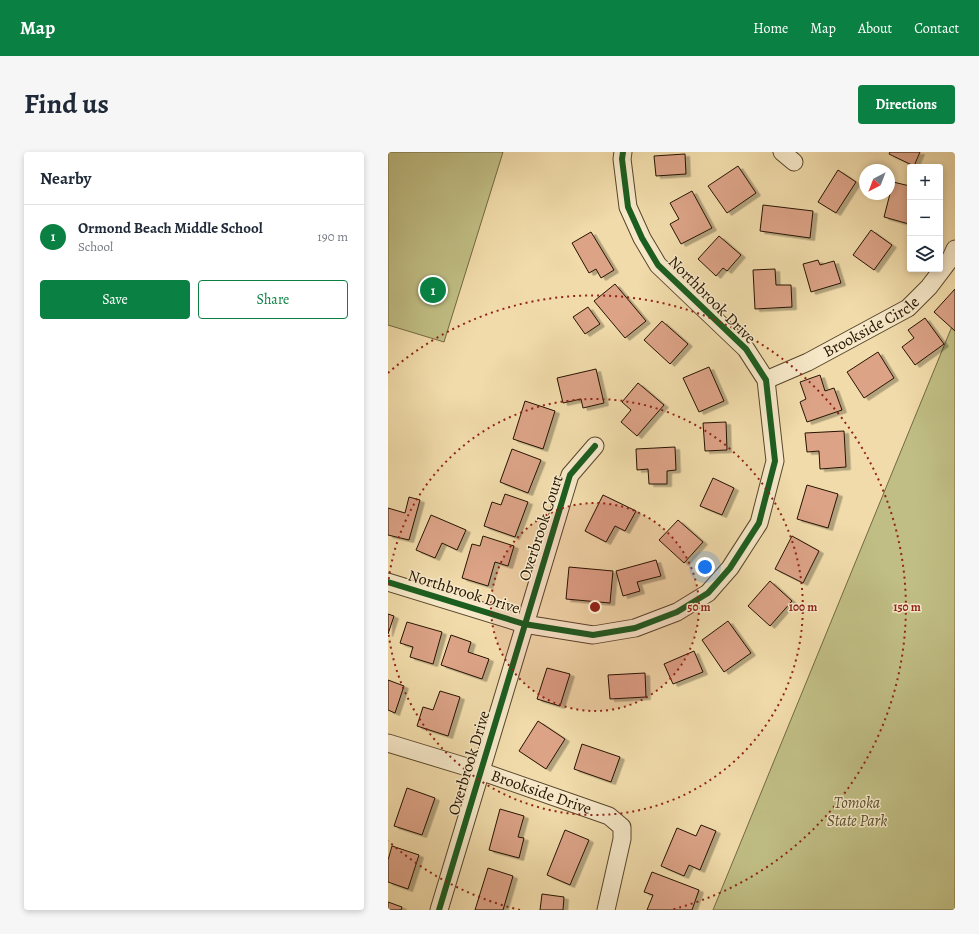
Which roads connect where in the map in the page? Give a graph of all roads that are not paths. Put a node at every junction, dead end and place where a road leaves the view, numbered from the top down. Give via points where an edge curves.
1 (623, 152) edge
2 (955, 249) edge
3 (766, 380) junction
4 (595, 446) dead end
5 (388, 582) edge
6 (524, 624) junction
7 (388, 743) edge
8 (480, 771) junction
9 (439, 910) edge
10 (606, 910) edge

1 - 3 street, Northbrook Drive via 628,207 658,265 746,349
2 - 3 street, Brookside Circle via 929,287 908,308 808,362
3 - 6 street, Northbrook Drive via 775,461 759,523 730,568 708,592 677,612 635,628 593,635
4 - 6 street, Overbrook Court via 570,475
5 - 6 street, Northbrook Drive
6 - 8 street, Overbrook Drive
7 - 8 street, Brookside Drive
8 - 9 street, Overbrook Drive
8 - 10 street, Brookside Drive via 609,816 622,827 622,839

